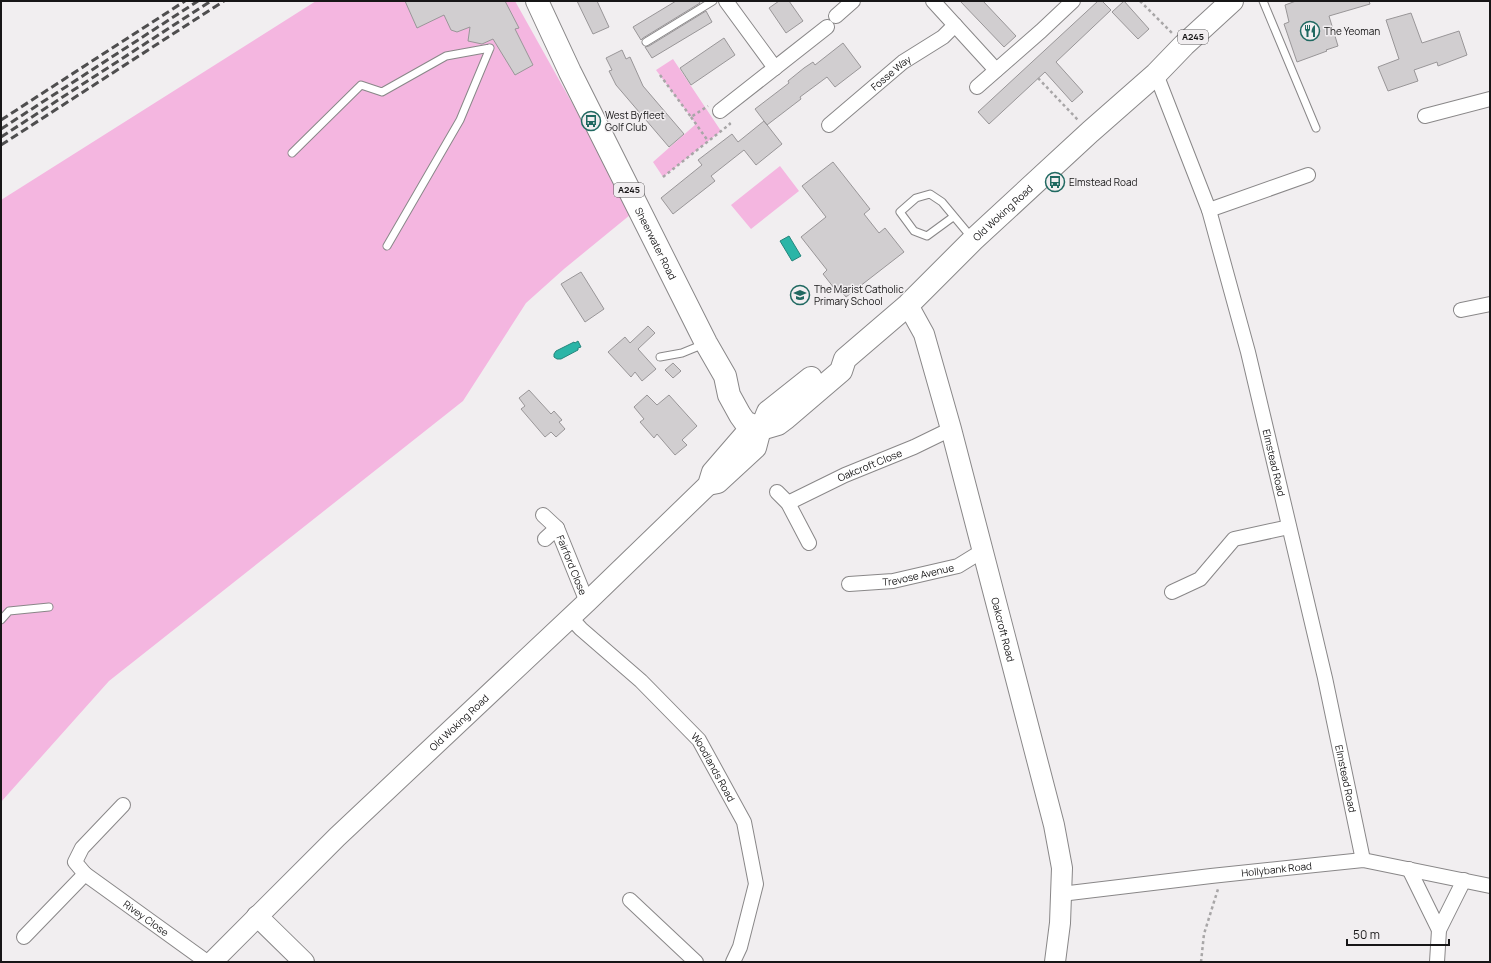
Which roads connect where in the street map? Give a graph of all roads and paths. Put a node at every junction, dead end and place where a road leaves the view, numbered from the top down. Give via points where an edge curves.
1 (538, 1) edge
2 (713, 1) edge
3 (726, 1) edge
4 (853, 1) edge
5 (933, 1) edge
6 (1073, 1) edge
7 (1140, 1) edge
8 (1232, 1) edge
9 (1263, 1) edge
10 (836, 16) dead end
11 (955, 25) junction
12 (827, 27) dead end
13 (646, 42) dead end
14 (1184, 45) junction
15 (775, 68) junction
16 (996, 70) junction
17 (1156, 74) junction
18 (660, 76) dead end
19 (1038, 78) dead end
20 (977, 87) dead end
21 (1490, 99) edge
22 (720, 111) junction
23 (691, 117) junction
24 (1434, 118) dead end
25 (829, 125) dead end
26 (1316, 128) dead end
27 (1090, 132) junction
28 (708, 141) junction
29 (292, 153) dead end
30 (1308, 175) dead end
31 (663, 177) dead end
32 (1209, 210) junction
33 (954, 217) junction
34 (973, 240) junction
35 (387, 246) dead end
36 (1490, 304) edge
37 (908, 305) junction
38 (1461, 310) dead end
39 (706, 343) junction
40 (660, 357) dead end
41 (761, 429) junction
42 (951, 429) junction
43 (777, 492) dead end
44 (788, 503) junction
45 (543, 515) dead end
46 (1289, 527) junction
47 (557, 528) junction
48 (545, 539) dead end
49 (809, 543) dead end
50 (984, 550) junction
51 (849, 584) dead end
52 (1172, 592) dead end
53 (587, 602) junction
54 (48, 607) dead end
55 (570, 617) junction
56 (1, 620) edge
57 (123, 805) dead end
58 (1362, 860) junction
59 (1409, 869) junction
60 (85, 874) junction
61 (1222, 874) junction
62 (1464, 880) junction
63 (1490, 886) edge
64 (1061, 894) junction
65 (630, 900) dead end
66 (257, 916) junction
67 (1439, 930) junction
68 (24, 937) dead end
69 (207, 962) edge
70 (212, 962) edge
71 (304, 962) edge
72 (696, 962) edge
73 (733, 962) edge
74 (1055, 962) edge
75 (1201, 962) edge
76 (1437, 962) edge

1 - 39 main road, Sheerwater Road / A245 via 570,72
2 - 13 lane
3 - 15 street
4 - 10 street
5 - 11 street
6 - 16 street
7 - 14 path
8 - 14 main road, Old Woking Road / A245
9 - 26 lane
11 - 16 street
11 - 25 street, Fosse Way via 943,37 903,62
12 - 15 street
14 - 17 main road, Old Woking Road / A245
15 - 22 street
16 - 20 street
17 - 27 main road, Old Woking Road / A245
17 - 32 street, Elmstead Road
18 - 23 path
19 - 27 path
21 - 24 street
22 - 23 path via 713,102
22 - 28 path via 730,124
23 - 28 path
27 - 34 main road, Old Woking Road / A245
28 - 31 path
29 - 35 lane via 361,85 382,92 446,56 490,48 460,120
30 - 32 street
32 - 46 street, Elmstead Road via 1248,352
33 - 33 lane via 942,202 930,194 916,198 900,212 914,231 927,236
33 - 34 lane
34 - 37 main road, Old Woking Road / A245
36 - 38 street
37 - 41 main road, Old Woking Road / A245 via 845,359 831,362 768,412
37 - 42 main road, Oakcroft Road via 924,334
39 - 40 lane via 682,353
39 - 41 main road, Sheerwater Road / A245 via 725,376 729,394 740,415 745,422
41 - 53 main road, Old Woking Road via 744,436 712,472 708,485
42 - 44 street, Oakcroft Close via 844,475
42 - 50 main road, Oakcroft Road
43 - 44 street
44 - 49 street
45 - 47 street, Fairford Close
46 - 52 street via 1234,539 1200,579
46 - 58 street, Elmstead Road
47 - 48 street, Fairford Close
47 - 53 street, Fairford Close
50 - 51 street, Trevose Avenue via 958,566 893,581
50 - 64 main road, Oakcroft Road via 1054,824 1062,868
53 - 55 main road, Old Woking Road
54 - 56 lane via 9,611
55 - 66 main road, Old Woking Road
55 - 73 street, Woodlands Road via 641,681 699,740 744,822 756,884 740,948
57 - 60 street, Rivey Close via 82,848 75,862
58 - 59 street, Hollybank Road
58 - 61 street, Hollybank Road
59 - 62 street, Hollybank Road
59 - 67 street
60 - 68 street
60 - 69 street, Rivey Close
61 - 64 street, Hollybank Road
61 - 75 path via 1204,934
62 - 63 street, Hollybank Road
62 - 67 street
64 - 74 main road, Oakcroft Road
65 - 72 street
66 - 70 main road, Old Woking Road
66 - 71 main road
67 - 76 street

